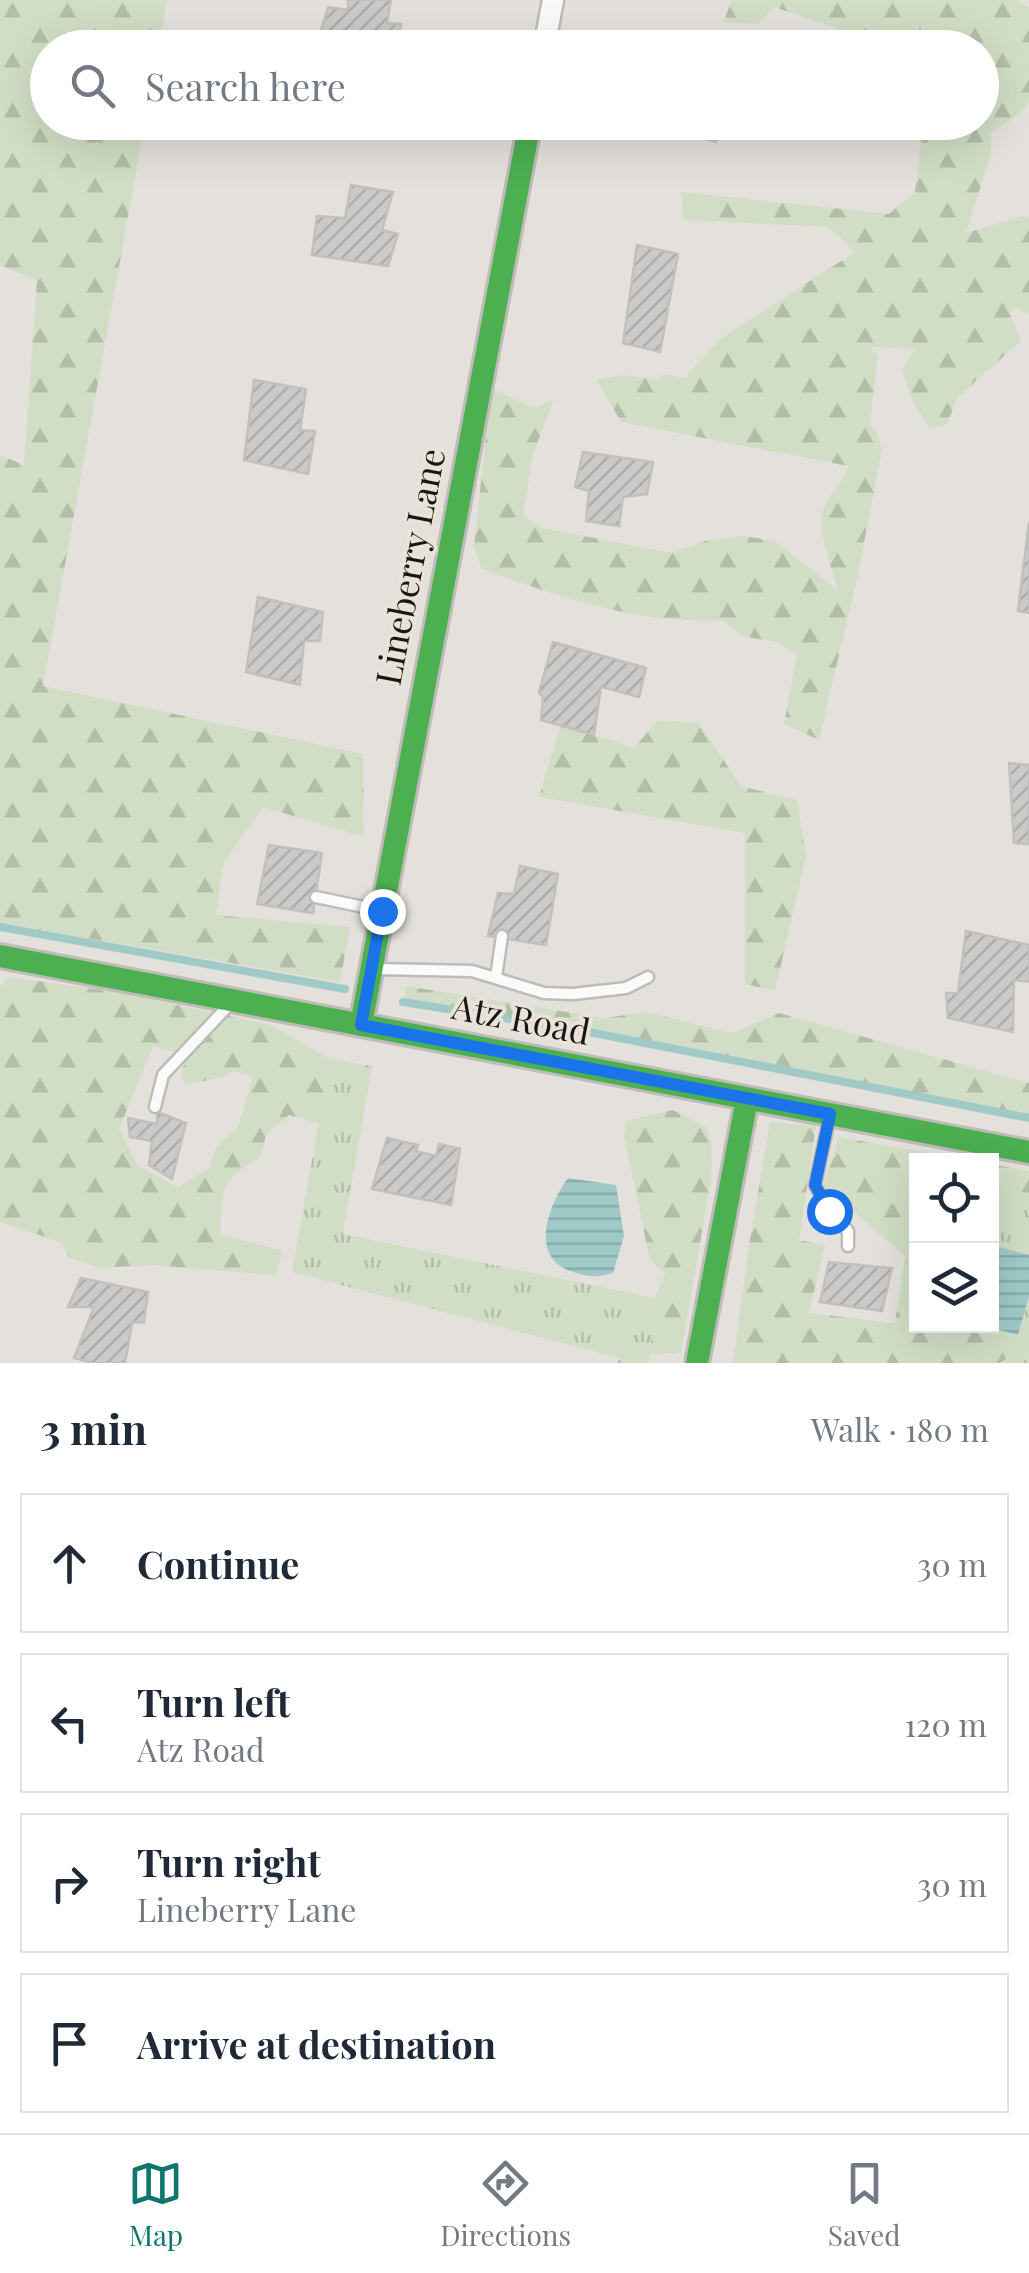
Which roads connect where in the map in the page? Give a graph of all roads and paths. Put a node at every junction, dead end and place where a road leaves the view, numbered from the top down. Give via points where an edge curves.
1 (553, 0) edge
2 (547, 30) edge
3 (527, 140) edge
4 (316, 896) dead end
5 (382, 911) junction
6 (502, 936) dead end
7 (0, 956) edge
8 (371, 969) junction
9 (496, 977) junction
10 (648, 977) dead end
11 (233, 1000) junction
12 (361, 1025) junction
13 (747, 1099) junction
14 (155, 1107) dead end
15 (830, 1114) junction
16 (1029, 1152) edge
17 (848, 1246) dead end
18 (697, 1363) edge

1 - 2 street
3 - 5 street, Lineberry Lane
4 - 5 lane
5 - 8 street, Lineberry Lane
6 - 9 lane
7 - 11 street, Atz Road
8 - 9 lane
8 - 12 street, Lineberry Lane
9 - 10 lane via 544,993 573,994 626,988
11 - 12 street, Atz Road
11 - 14 lane via 163,1075
12 - 13 street, Atz Road
13 - 15 street, Atz Road
13 - 18 street
15 - 16 street, Atz Road
15 - 17 lane via 815,1185 848,1231

